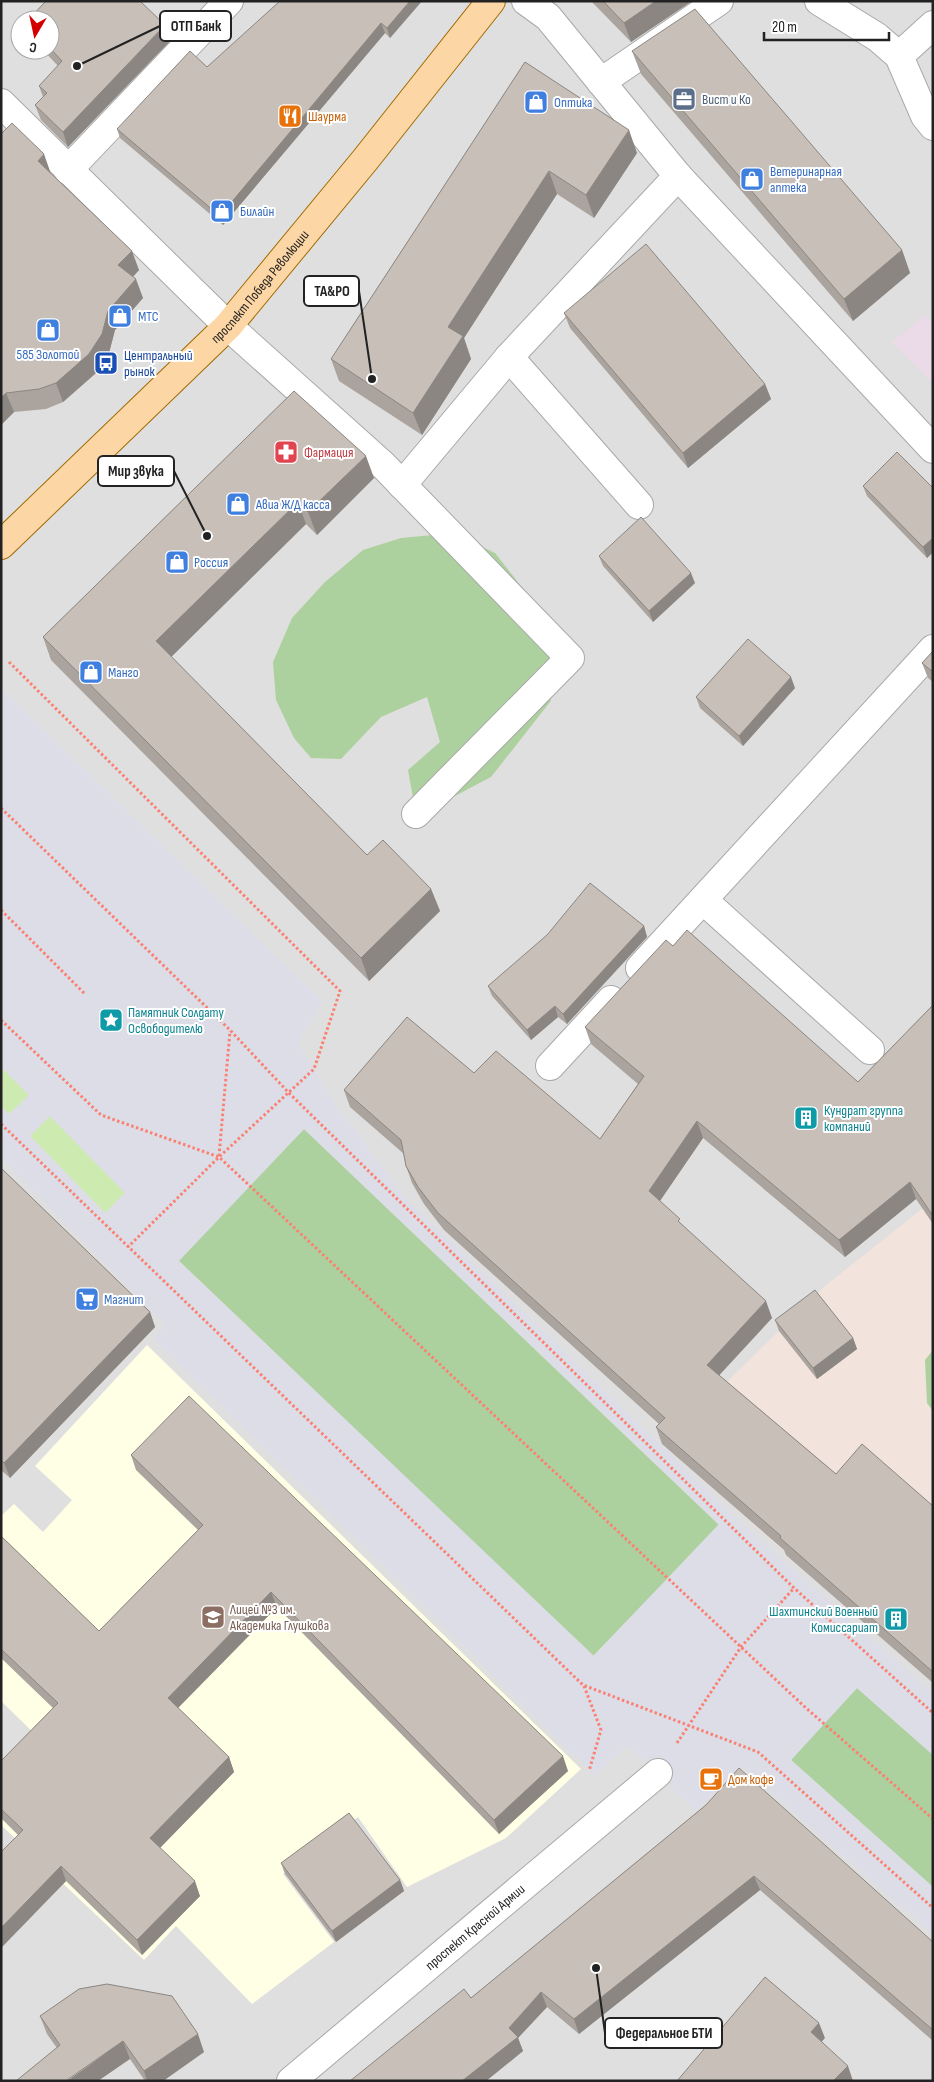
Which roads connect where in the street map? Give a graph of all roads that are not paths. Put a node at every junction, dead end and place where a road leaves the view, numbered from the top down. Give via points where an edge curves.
1 (229, 1) edge
2 (491, 1) edge
3 (526, 1) edge
4 (719, 1) edge
5 (819, 1) edge
6 (933, 25) edge
7 (899, 56) junction
8 (602, 82) junction
9 (1, 103) edge
10 (933, 126) edge
11 (68, 170) junction
12 (678, 176) junction
13 (228, 326) junction
14 (510, 357) junction
15 (933, 449) edge
16 (402, 485) junction
17 (639, 505) dead end
18 (1, 545) edge
19 (933, 648) edge
20 (416, 814) dead end
21 (703, 900) junction
22 (870, 1050) dead end
23 (550, 1066) dead end
24 (658, 1773) road end
25 (291, 2081) edge

1 - 11 street
2 - 13 main road, проспект Победа Революции
3 - 8 street via 548,17
4 - 8 street
5 - 7 street via 877,37
6 - 7 street
7 - 10 street via 925,116
8 - 12 street
9 - 11 street
11 - 13 street
12 - 14 street
12 - 15 street
13 - 16 street
13 - 18 main road, проспект Победа Революции
14 - 16 street
14 - 17 street
16 - 20 street via 570,658
19 - 21 street
21 - 22 street
21 - 23 street
24 - 25 street, проспект Красной Армии

